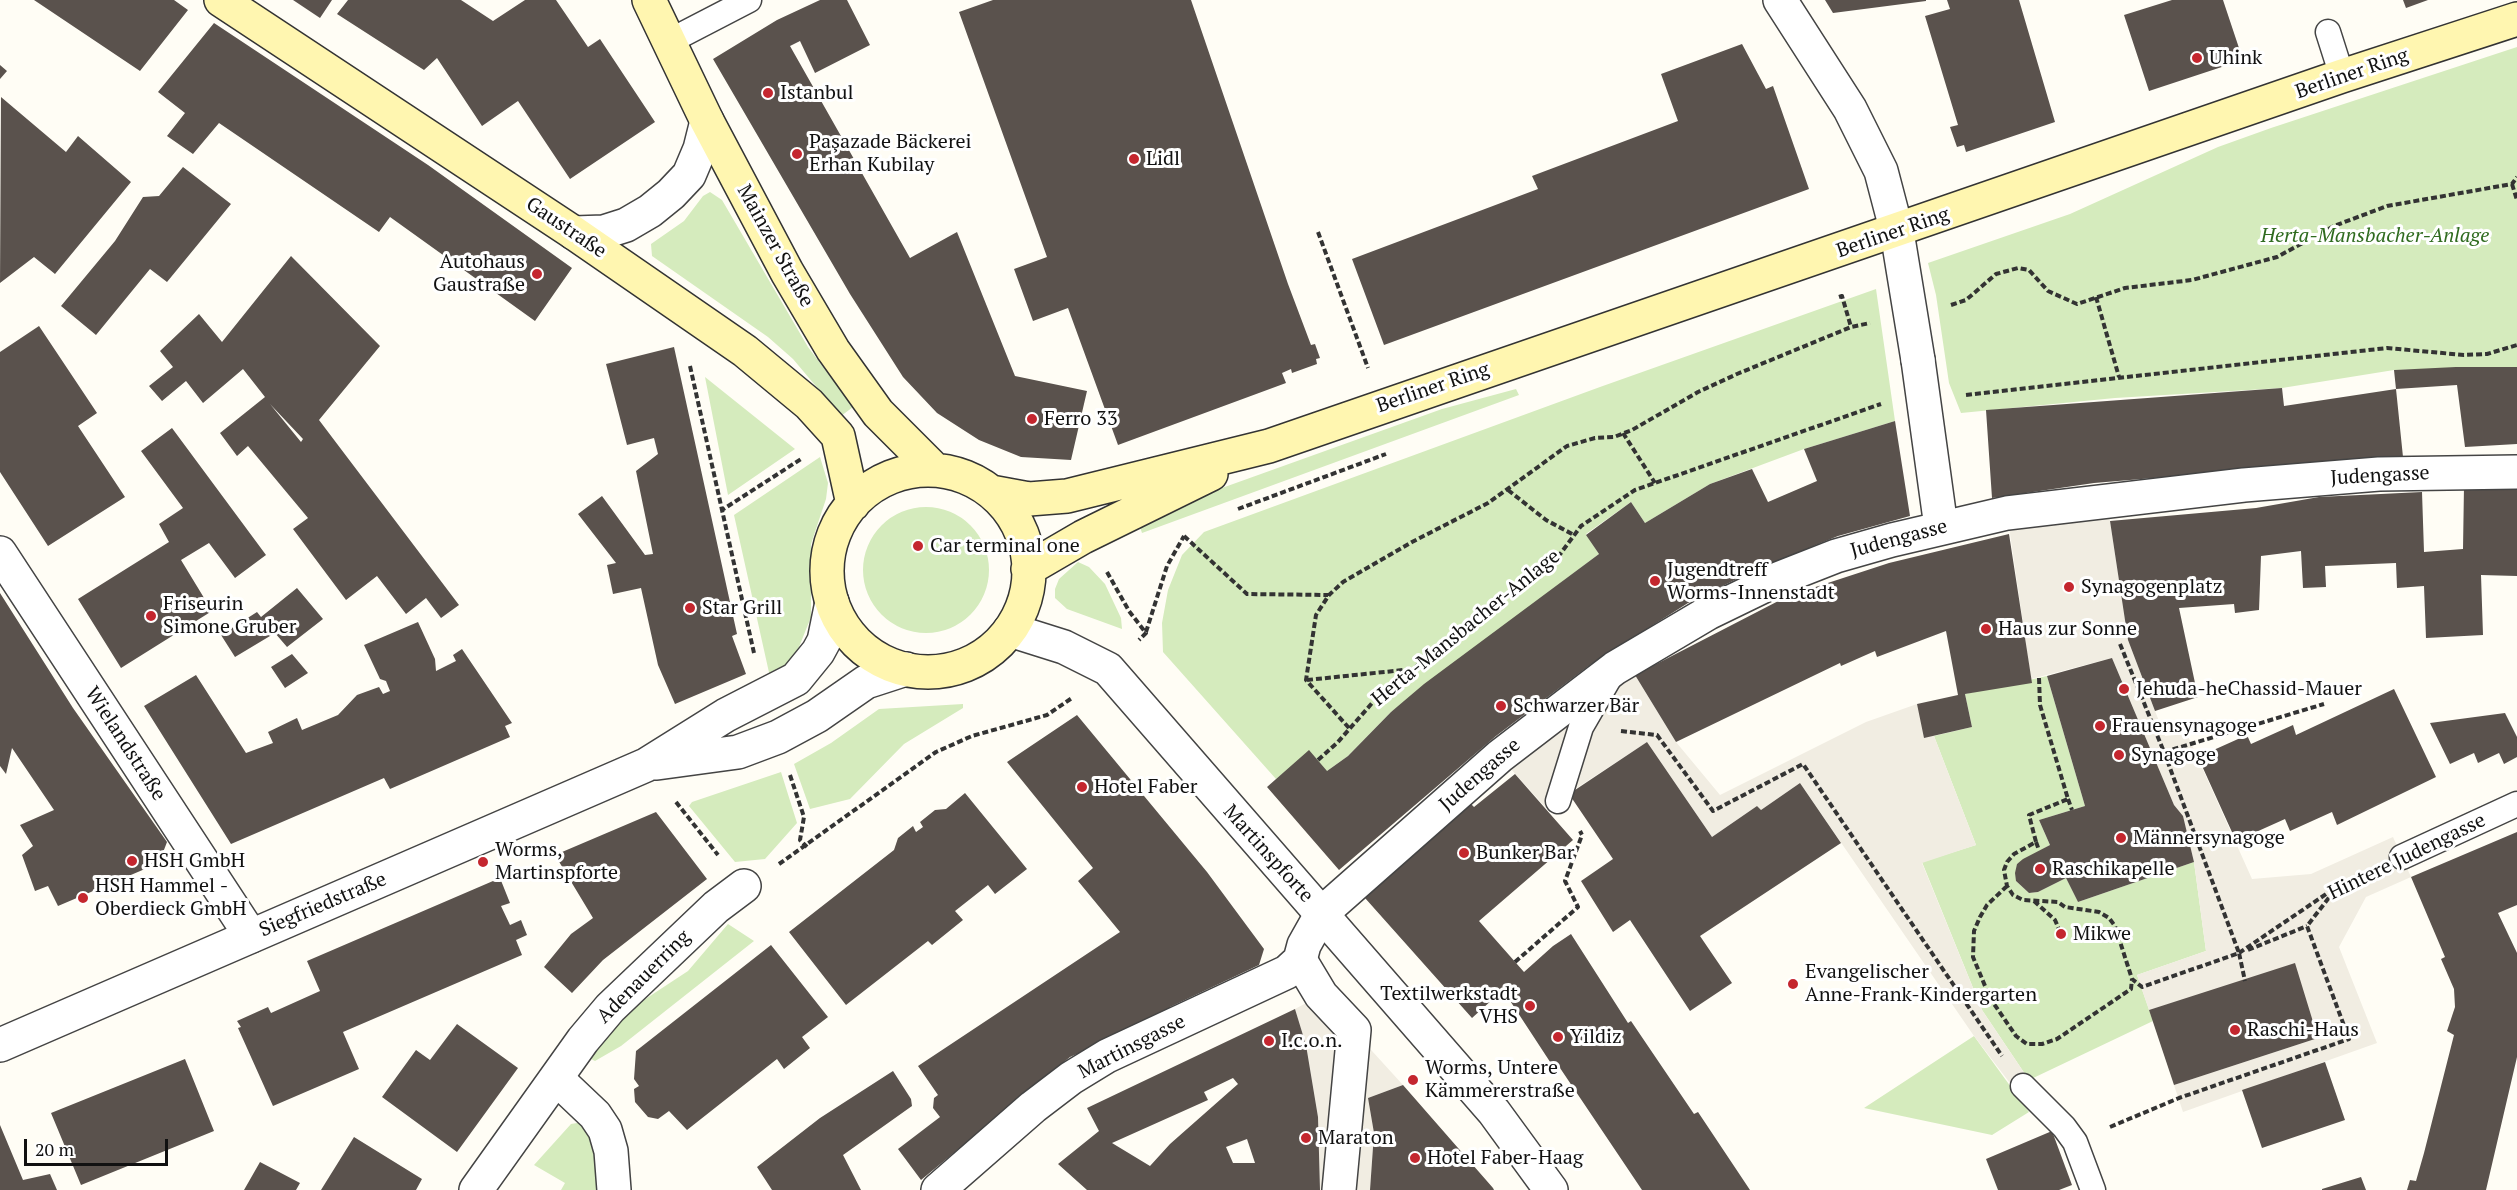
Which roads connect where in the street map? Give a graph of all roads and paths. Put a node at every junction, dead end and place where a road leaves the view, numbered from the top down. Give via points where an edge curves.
1 (221, 0) edge
2 (649, 0) edge
3 (749, 0) edge
4 (1780, 0) edge
5 (2517, 19) edge
6 (2328, 32) dead end
7 (668, 42) junction
8 (2342, 76) junction
9 (706, 121) junction
10 (2517, 177) edge
11 (2512, 184) junction
12 (2517, 200) edge
13 (1318, 232) dead end
14 (1897, 232) junction
15 (574, 233) junction
16 (2096, 297) junction
17 (676, 304) junction
18 (1950, 305) dead end
19 (1911, 314) junction
20 (2517, 345) edge
21 (2119, 377) junction
22 (1923, 400) junction
23 (1382, 405) junction
24 (1623, 433) junction
25 (838, 436) junction
26 (1269, 446) junction
27 (935, 470) junction
28 (2517, 472) edge
29 (1655, 483) junction
30 (1508, 490) junction
31 (991, 492) junction
32 (852, 504) junction
33 (722, 510) junction
34 (1941, 527) junction
35 (1191, 529) dead end
36 (1574, 535) junction
37 (1184, 536) junction
38 (0, 553) edge
39 (1028, 568) junction
40 (1329, 595) junction
41 (832, 602) junction
42 (1010, 630) junction
43 (1146, 633) dead end
44 (2120, 644) dead end
45 (1615, 668) junction
46 (906, 669) junction
47 (1413, 669) junction
48 (2039, 678) dead end
49 (1306, 680) junction
50 (764, 697) junction
51 (2324, 704) dead end
52 (1022, 724) dead end
53 (1581, 727) junction
54 (1349, 728) junction
55 (2164, 752) junction
56 (1318, 760) dead end
57 (786, 764) dead end
58 (646, 765) junction
59 (2068, 799) junction
60 (1558, 801) joint
61 (2517, 804) edge
62 (2072, 810) dead end
63 (2036, 842) junction
64 (807, 847) junction
65 (2039, 850) dead end
66 (2402, 857) joint
67 (744, 886) junction
68 (2007, 886) junction
69 (2338, 886) junction
70 (2034, 901) junction
71 (1322, 913) junction
72 (2307, 926) junction
73 (2061, 934) dead end
74 (251, 936) junction
75 (2239, 953) junction
76 (1300, 960) junction
77 (1515, 962) dead end
78 (2132, 979) junction
79 (2245, 981) dead end
80 (0, 1045) edge
81 (557, 1079) junction
82 (2023, 1086) joint
83 (2075, 1142) junction
84 (476, 1190) edge
85 (614, 1190) edge
86 (938, 1190) edge
87 (1339, 1190) edge
88 (1551, 1190) edge
89 (2093, 1190) edge

1 - 15 main road, Gaustraße
2 - 7 main road, Mainzer Straße
3 - 7 lane
4 - 14 street via 1850,109 1881,171
5 - 8 main road, Berliner Ring
6 - 8 lane
7 - 9 main road, Mainzer Straße
8 - 14 main road, Berliner Ring
9 - 15 street via 689,174 671,194 626,225 604,232
9 - 27 main road, Mainzer Straße via 833,350 878,412
10 - 11 path
11 - 12 path
11 - 16 path via 2386,206 2334,226 2277,258 2192,280 2125,288
13 - 23 path
14 - 19 street
14 - 23 main road, Berliner Ring
15 - 17 main road, Gaustraße
16 - 18 path via 2077,304 2061,299 2029,270 2018,268 1996,274 1966,300
16 - 21 path
17 - 25 main road, Gaustraße via 745,351 809,404
17 - 33 path
19 - 22 street
19 - 24 path via 1851,327 1737,374
20 - 21 path, Herta-Mansbacher-Anlage via 2487,354 2464,355 2387,348
21 - 22 path, Herta-Mansbacher-Anlage
22 - 29 path, Herta-Mansbacher-Anlage via 1890,402
22 - 34 street
23 - 26 main road, Berliner Ring
24 - 29 path
24 - 30 path via 1568,446
25 - 32 main road
25 - 33 path
26 - 31 main road, Berliner Ring via 1067,496 1029,499
26 - 39 main road, Berliner Ring
27 - 31 main road via 974,481
27 - 32 main road via 899,474 881,481
28 - 34 street, Judengasse via 2379,474 2244,485 2007,513
29 - 36 path, Herta-Mansbacher-Anlage via 1635,489
30 - 36 path via 1546,520
30 - 40 path via 1367,566
31 - 39 main road via 1023,536
32 - 41 main road via 837,526 829,550 827,576
33 - 50 path
34 - 45 street, Judengasse via 1836,556 1780,578 1708,613
35 - 37 path
36 - 47 path, Herta-Mansbacher-Anlage via 1555,561
37 - 40 path via 1247,594
37 - 43 path via 1167,566
38 - 74 street, Wielandstraße
39 - 42 main road via 1024,600
40 - 49 path via 1316,615
41 - 46 main road via 860,645 874,656
41 - 50 street, Siegfriedstraße via 818,652 796,679
42 - 46 main road via 981,656 964,664 945,670
42 - 71 street, Martinspforte via 1064,647 1108,669 1239,823
44 - 55 path
45 - 53 lane
45 - 71 street, Judengasse via 1500,756
46 - 58 street, Siegfriedstraße via 866,682 817,716 738,752
47 - 49 path
47 - 54 path, Herta-Mansbacher-Anlage
48 - 59 path via 2040,705
49 - 54 path
50 - 58 street, Siegfriedstraße via 726,715
51 - 55 path
52 - 64 path via 972,736 936,752
53 - 60 lane
53 - 82 path via 1657,735 1713,811 1803,764
54 - 56 path, Herta-Mansbacher-Anlage
55 - 75 path
57 - 64 path via 804,818 800,840
58 - 67 path
58 - 74 street, Siegfriedstraße
59 - 62 path
59 - 63 path via 2029,816
60 - 77 path via 1582,835 1565,881 1578,908
61 - 66 lane, Hintere Judengasse
63 - 65 path
63 - 68 path via 2007,862
64 - 67 path
66 - 69 path, Hintere Judengasse
67 - 81 street, Adenauerring via 648,969 583,1040
68 - 70 path via 2013,895
68 - 78 path via 1980,917 1974,931 1973,957 1983,986 2016,1036 2027,1044 2057,1039 2131,989
69 - 72 path
69 - 75 path, Hintere Judengasse
70 - 73 path via 2055,920
70 - 78 path via 2058,902 2109,918
71 - 76 street
71 - 88 street, Martinspforte via 1494,1112
72 - 75 path, Hintere Judengasse
72 - 83 path via 2349,1039 2179,1098
74 - 80 street, Siegfriedstraße
75 - 78 path, Hintere Judengasse via 2142,987
75 - 79 path
76 - 86 street, Martinsgasse via 1287,972 1107,1056 1071,1078
76 - 87 street via 1321,995 1354,1030
81 - 84 street, Adenauerring
81 - 85 street via 605,1130
82 - 83 lane
83 - 89 lane

